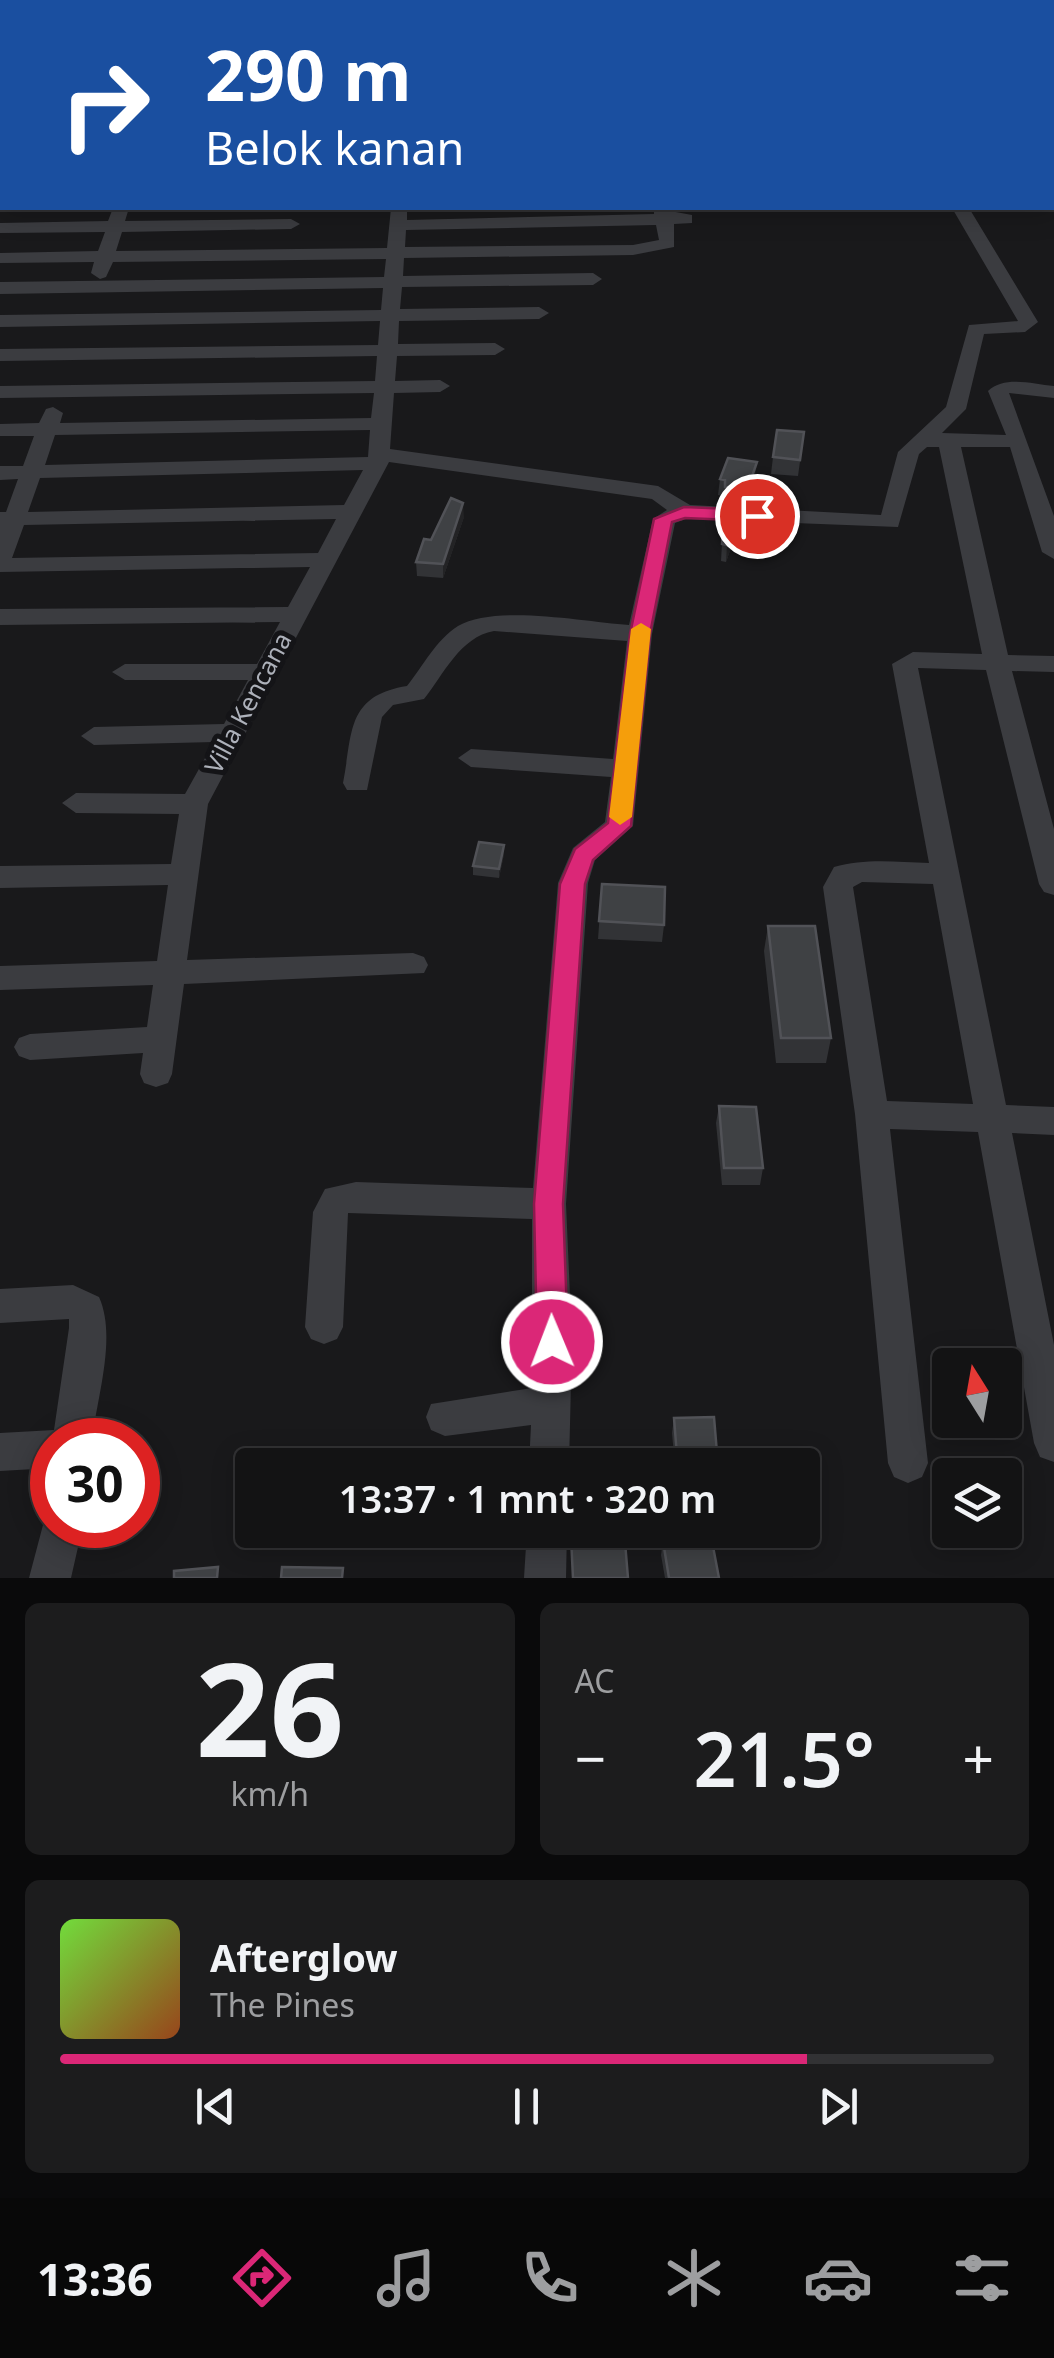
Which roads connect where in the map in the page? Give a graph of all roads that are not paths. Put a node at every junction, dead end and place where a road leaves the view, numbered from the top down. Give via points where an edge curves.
1 (961, 210) edge
2 (663, 213) edge
3 (293, 216) edge
4 (398, 216) edge
5 (118, 217) edge
6 (686, 220) dead end
7 (0, 228) edge
8 (393, 252) junction
9 (286, 253) junction
10 (106, 256) junction
11 (0, 258) edge
12 (593, 279) dead end
13 (392, 282) junction
14 (95, 287) junction
15 (0, 288) edge
16 (540, 313) dead end
17 (390, 315) junction
18 (85, 320) junction
19 (0, 321) edge
20 (495, 348) dead end
21 (386, 350) junction
22 (75, 354) junction
23 (0, 355) edge
24 (384, 386) junction
25 (440, 386) dead end
26 (0, 392) edge
27 (61, 392) junction
28 (1054, 392) edge
29 (381, 424) junction
30 (48, 428) junction
31 (0, 430) edge
32 (948, 438) junction
33 (1019, 440) junction
34 (920, 444) junction
35 (378, 459) junction
36 (32, 472) junction
37 (0, 473) edge
38 (351, 512) junction
39 (684, 512) junction
40 (7, 519) edge
41 (1054, 552) edge
42 (326, 560) junction
43 (0, 562) edge
44 (296, 614) junction
45 (0, 617) edge
46 (640, 634) junction
47 (997, 662) junction
48 (1054, 664) edge
49 (125, 672) dead end
50 (265, 672) junction
51 (234, 733) junction
52 (94, 736) dead end
53 (471, 758) dead end
54 (626, 769) junction
55 (358, 783) dead end
56 (76, 803) dead end
57 (194, 804) junction
58 (184, 874) junction
59 (946, 874) junction
60 (0, 877) edge
61 (1054, 884) edge
62 (413, 966) dead end
63 (172, 973) junction
64 (0, 978) edge
65 (162, 1039) junction
66 (30, 1047) dead end
67 (156, 1074) dead end
68 (872, 1114) junction
69 (994, 1119) junction
70 (1054, 1121) edge
71 (549, 1204) junction
72 (0, 1306) edge
73 (324, 1327) dead end
74 (550, 1404) junction
75 (445, 1417) dead end
76 (75, 1418) edge
77 (1054, 1443) edge
78 (549, 1448) edge
79 (30, 1450) edge
80 (0, 1452) edge
81 (908, 1463) dead end
82 (57, 1548) edge
83 (546, 1548) edge
84 (50, 1578) edge
85 (545, 1578) edge

1 - 34 street via 1028,322 976,329 956,409
2 - 4 street
2 - 6 street
2 - 8 street via 668,243 642,249
3 - 5 street
3 - 9 street
4 - 8 street, Villa Kencana
5 - 7 street
5 - 10 street
8 - 9 street
8 - 13 street, Villa Kencana
9 - 10 street
10 - 11 street
10 - 14 street
12 - 13 street
13 - 14 street
13 - 17 street, Villa Kencana
14 - 15 street
14 - 18 street
16 - 17 street
17 - 18 street
17 - 21 street, Villa Kencana
18 - 19 street
18 - 22 street
20 - 21 street
21 - 22 street
21 - 24 street, Villa Kencana
22 - 23 street
22 - 27 street
24 - 25 street
24 - 27 street
24 - 29 street, Villa Kencana
26 - 27 street
27 - 30 street
28 - 33 street via 998,392
29 - 30 street
29 - 35 street, Villa Kencana
30 - 31 street
30 - 36 street
32 - 33 street
32 - 34 street
32 - 47 street
33 - 41 street
34 - 39 street via 904,464 890,522
35 - 36 street
35 - 38 street, Villa Kencana
35 - 39 street via 658,493
36 - 37 street
36 - 40 street
38 - 40 street
38 - 42 street, Villa Kencana
39 - 46 street via 664,519
40 - 43 street
42 - 43 street
42 - 44 street, Villa Kencana
44 - 45 street
44 - 50 street, Villa Kencana
46 - 54 street
46 - 55 street via 494,622 471,626 415,693 385,698 370,714
47 - 48 street
47 - 59 street via 905,664
47 - 61 street
49 - 50 street
50 - 51 street, Villa Kencana
51 - 52 street
51 - 57 street, Villa Kencana
53 - 54 street
54 - 71 street via 617,831 583,856 572,884
56 - 57 street
57 - 58 street, Villa Kencana
58 - 60 street
58 - 63 street, Villa Kencana
59 - 68 street via 862,871 844,875 838,887
59 - 69 street
62 - 63 street
63 - 64 street
63 - 65 street, Villa Kencana
65 - 66 street
65 - 67 street, Villa Kencana
68 - 69 street
68 - 81 street
69 - 70 street
69 - 77 street
71 - 73 street via 337,1200
71 - 74 street
72 - 76 street via 73,1302 86,1309
74 - 75 street
74 - 78 street
79 - 80 street
82 - 84 street
83 - 85 street

